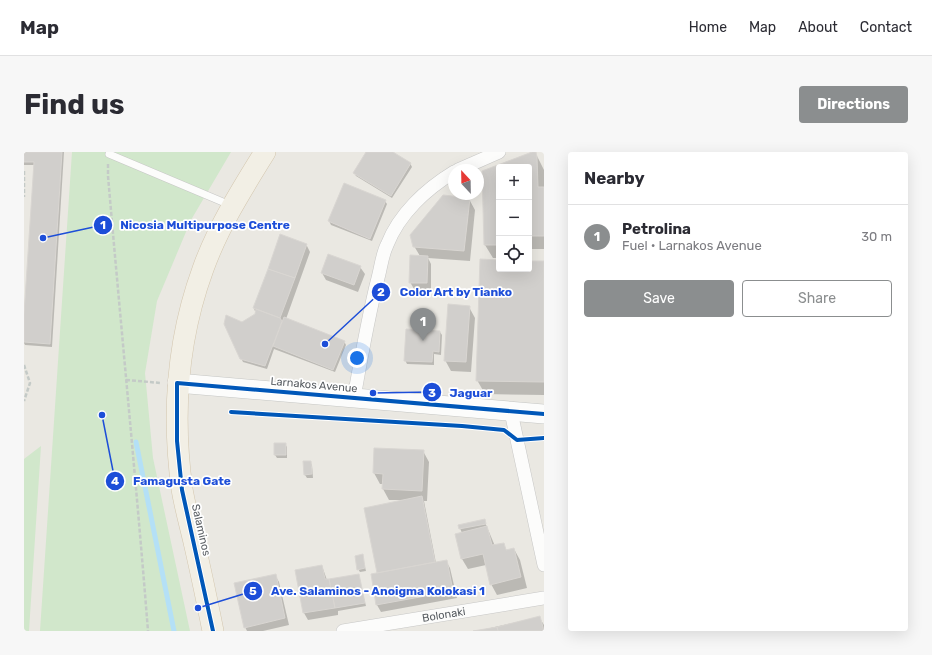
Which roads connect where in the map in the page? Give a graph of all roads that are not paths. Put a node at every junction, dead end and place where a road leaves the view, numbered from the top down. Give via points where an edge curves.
1 (265, 152) edge
2 (499, 152) edge
3 (109, 154) road end
4 (472, 164) edge
5 (448, 176) edge
6 (232, 206) junction
7 (177, 383) junction
8 (354, 398) junction
9 (511, 412) junction
10 (544, 414) edge
11 (544, 565) edge
12 (544, 598) edge
13 (374, 628) edge
14 (213, 631) edge
15 (342, 631) edge

1 - 6 main road, Salaminos
2 - 4 street
3 - 6 lane
5 - 8 street via 429,188 410,207 386,245 373,297
6 - 7 main road, Salaminos via 202,270 188,319
7 - 8 main road, Larnakos Avenue
7 - 14 main road, Salaminos via 177,440 182,490
8 - 9 main road, Larnakos Avenue
9 - 10 main road, Larnakos Avenue
9 - 11 street
12 - 13 street, Bolonaki
13 - 15 street, Bolonaki

